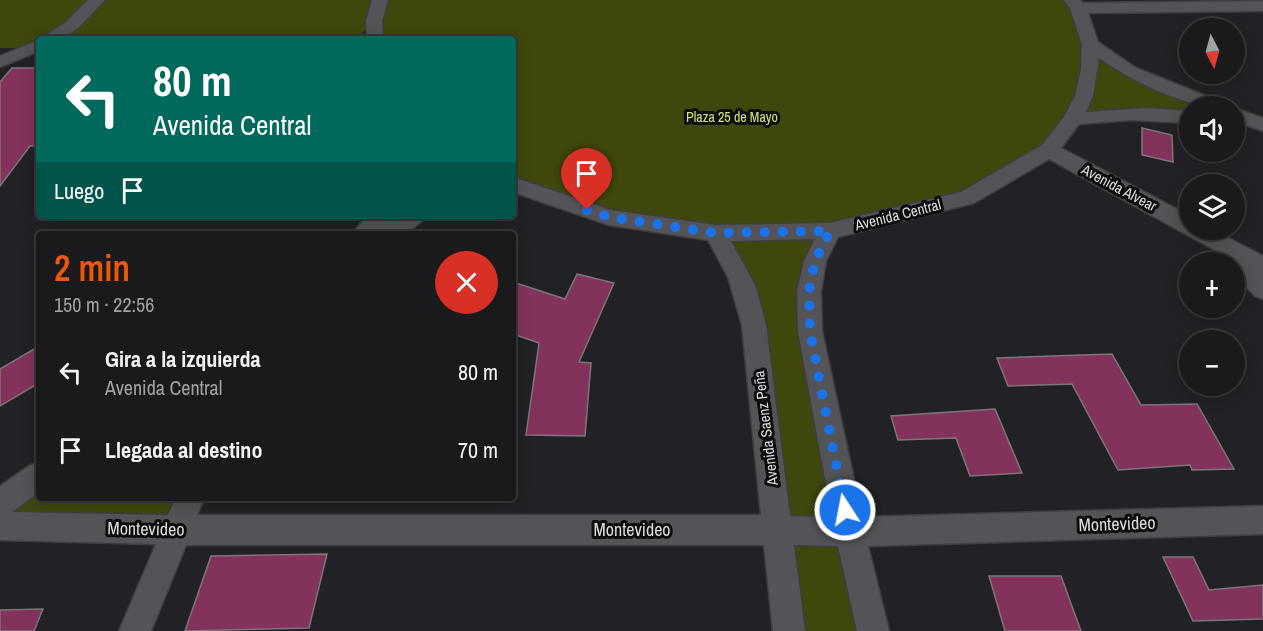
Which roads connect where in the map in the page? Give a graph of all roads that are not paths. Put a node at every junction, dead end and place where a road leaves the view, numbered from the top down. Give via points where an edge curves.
1 (96, 0) edge
2 (380, 0) edge
3 (1075, 4) edge
4 (1263, 6) edge
5 (54, 36) edge
6 (375, 36) edge
7 (1090, 44) junction
8 (36, 45) edge
9 (36, 47) edge
10 (0, 48) edge
11 (0, 62) edge
12 (1189, 96) edge
13 (1179, 116) edge
14 (1073, 118) junction
15 (1245, 119) edge
16 (1245, 124) edge
17 (1263, 126) edge
18 (1049, 150) junction
19 (516, 188) edge
20 (377, 219) edge
21 (409, 219) edge
22 (1179, 220) edge
23 (366, 231) edge
24 (389, 231) edge
25 (830, 231) junction
26 (715, 233) junction
27 (1217, 241) joint
28 (1263, 266) edge
29 (1263, 290) edge
30 (36, 477) edge
31 (189, 501) edge
32 (0, 503) edge
33 (1263, 520) edge
34 (0, 526) edge
35 (177, 530) junction
36 (778, 530) junction
37 (850, 532) junction
38 (135, 631) edge
39 (789, 631) edge
40 (873, 631) edge

1 - 5 street via 72,25
2 - 6 street
3 - 4 street, Avenida Central
3 - 7 street, Avenida Central
7 - 12 street via 1130,72
7 - 14 street, Avenida Central via 1084,96
8 - 10 street
9 - 11 street
13 - 14 street via 1122,113
14 - 18 street, Avenida Central
15 - 17 street
16 - 17 street
18 - 22 street, Avenida Alvear
18 - 25 street, Avenida Central via 967,198
19 - 26 street, Avenida Central via 609,217
20 - 23 street
21 - 24 street
25 - 26 street, Avenida Central
25 - 37 street via 815,261 809,291 810,332
26 - 36 street, Avenida Saenz Peña via 748,292
27 - 28 street
27 - 29 street
30 - 32 street
31 - 35 street
33 - 37 street, Montevideo
34 - 35 street, Montevideo
35 - 36 street, Montevideo
35 - 38 street
36 - 37 street, Montevideo
36 - 39 street, Avenida Saenz Peña
37 - 40 street

